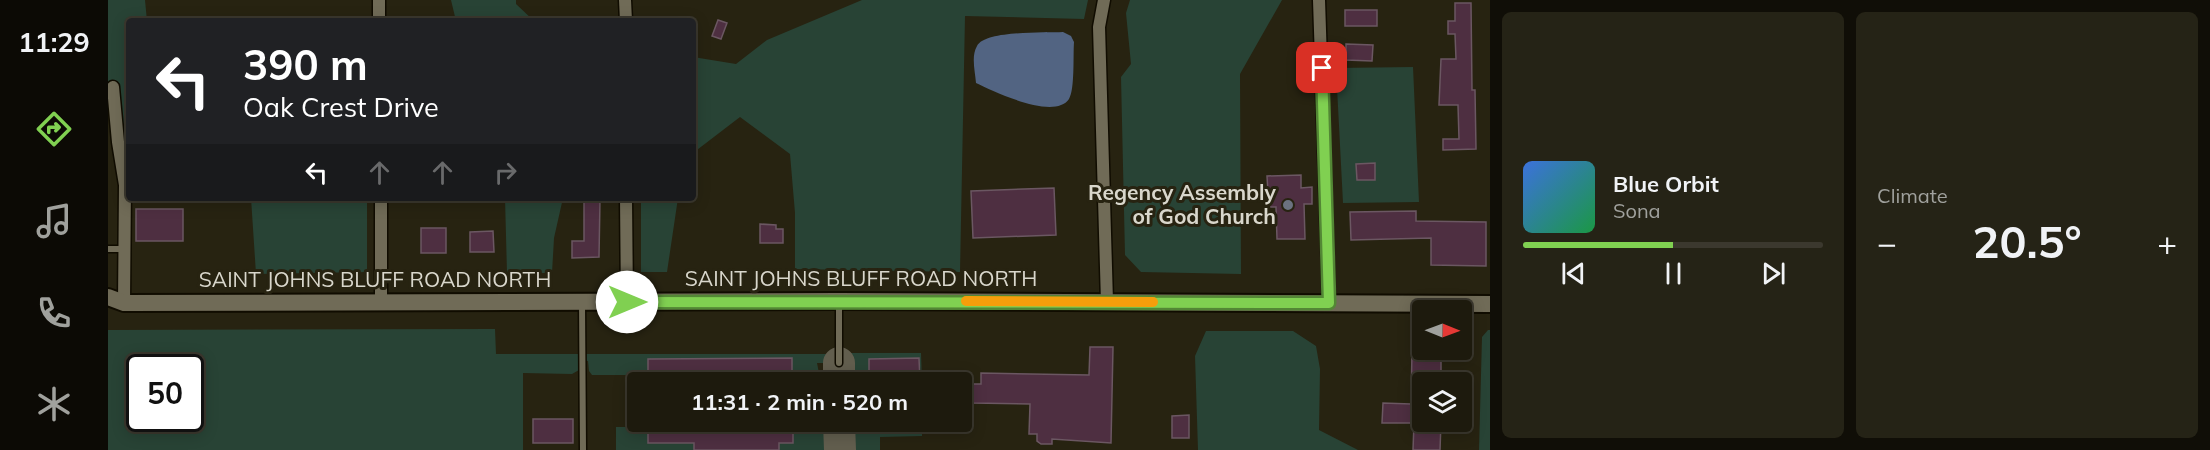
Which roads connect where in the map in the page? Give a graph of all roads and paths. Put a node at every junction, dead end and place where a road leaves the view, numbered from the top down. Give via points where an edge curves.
1 (379, 0) edge
2 (626, 0) edge
3 (1104, 0) edge
4 (1319, 0) edge
5 (379, 18) edge
6 (626, 18) edge
7 (113, 87) dead end
8 (381, 201) edge
9 (626, 201) edge
10 (108, 249) edge
11 (124, 249) junction
12 (116, 300) edge
13 (839, 301) junction
14 (381, 302) junction
15 (582, 302) junction
16 (627, 302) junction
17 (1107, 302) junction
18 (1329, 303) junction
19 (1490, 304) edge
20 (108, 311) edge
21 (839, 363) dead end
22 (583, 450) edge

1 - 5 street
2 - 6 street
3 - 17 street via 1099,27
4 - 18 street
7 - 11 street via 125,185
8 - 14 street
9 - 16 street
10 - 11 lane
11 - 12 street
12 - 14 main road, SAINT JOHNS BLUFF ROAD NORTH
12 - 20 main road, SAINT JOHNS BLUFF ROAD NORTH
13 - 16 main road, SAINT JOHNS BLUFF ROAD NORTH
13 - 17 main road, SAINT JOHNS BLUFF ROAD NORTH
13 - 21 lane
14 - 15 main road, SAINT JOHNS BLUFF ROAD NORTH
15 - 16 main road, SAINT JOHNS BLUFF ROAD NORTH
15 - 22 lane
17 - 18 main road, SAINT JOHNS BLUFF ROAD NORTH
18 - 19 main road, SAINT JOHNS BLUFF ROAD NORTH

